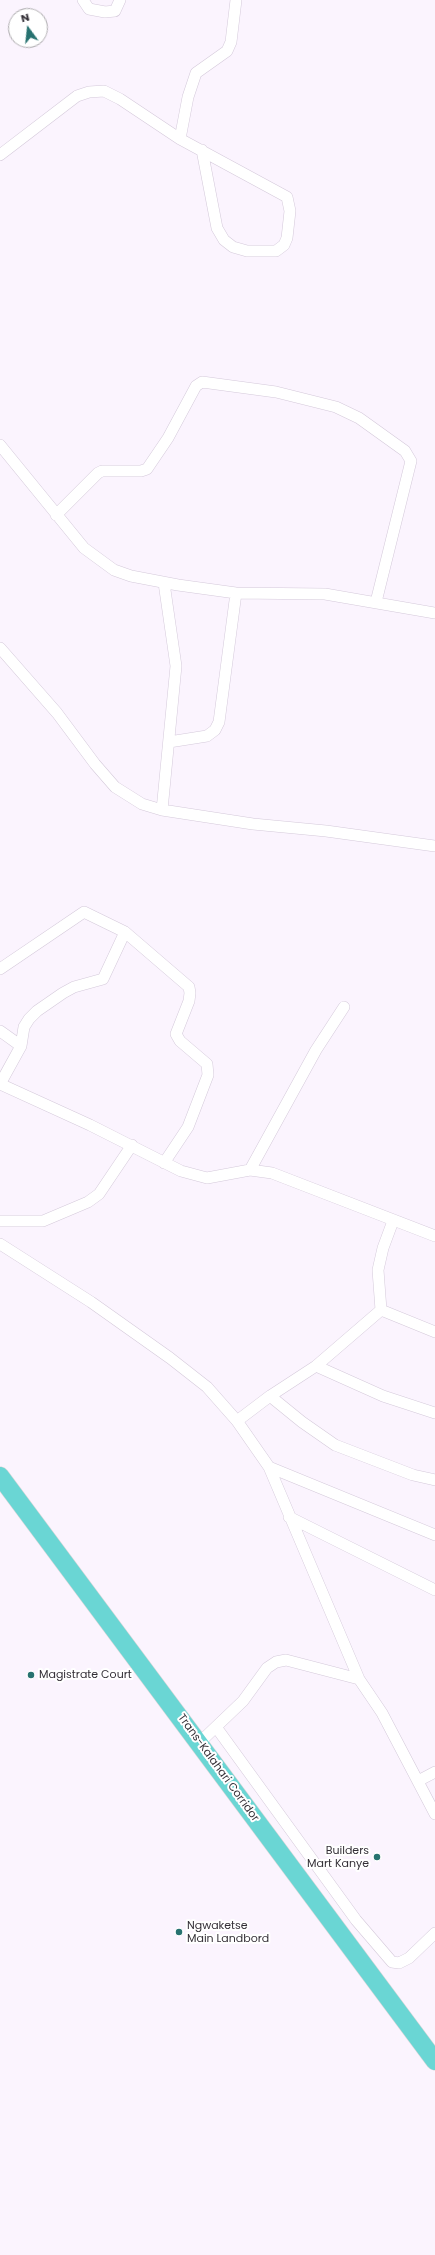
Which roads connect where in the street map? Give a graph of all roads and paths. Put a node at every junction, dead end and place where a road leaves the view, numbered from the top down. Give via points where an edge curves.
1 (84, 0) edge
2 (120, 0) edge
3 (236, 0) edge
4 (180, 139) junction
5 (202, 150) junction
6 (0, 155) edge
7 (0, 445) edge
8 (56, 515) junction
9 (164, 582) junction
10 (236, 593) junction
11 (376, 602) junction
12 (435, 613) edge
13 (0, 648) edge
14 (169, 742) junction
15 (162, 810) junction
16 (435, 846) edge
17 (125, 932) junction
18 (0, 969) edge
19 (344, 1007) dead end
20 (0, 1031) edge
21 (21, 1046) junction
22 (0, 1084) edge
23 (132, 1145) junction
24 (164, 1163) junction
25 (250, 1170) junction
26 (0, 1221) edge
27 (393, 1221) junction
28 (435, 1236) edge
29 (0, 1244) edge
30 (381, 1310) junction
31 (435, 1332) edge
32 (316, 1366) junction
33 (270, 1396) junction
34 (435, 1413) edge
35 (237, 1421) junction
36 (269, 1467) junction
37 (0, 1476) edge
38 (435, 1480) edge
39 (289, 1517) junction
40 (435, 1535) edge
41 (435, 1590) edge
42 (359, 1679) junction
43 (216, 1727) junction
44 (199, 1743) junction
45 (435, 1772) edge
46 (418, 1781) junction
47 (435, 1814) edge
48 (435, 1933) edge
49 (435, 2061) edge

1 - 2 street via 90,9 105,12 115,11
3 - 4 street via 231,42 227,51 196,74 188,96
4 - 5 street
4 - 6 street via 120,99 104,91 89,92 77,96
5 - 5 street via 217,228 224,240 233,247 247,251 276,251 284,245 290,211 287,197
7 - 8 street
8 - 9 street via 84,548 114,570
8 - 11 street via 98,473 147,469 168,438 198,383 276,392 336,407 355,415 371,426 405,451 411,461
9 - 10 street
9 - 14 street via 176,666
10 - 11 street via 325,594
10 - 14 street via 219,722 215,730 207,736
11 - 12 street
13 - 15 street via 115,786 128,797
14 - 15 street
15 - 16 street
17 - 18 street via 84,912
17 - 21 street via 104,979 74,987 37,1011 24,1027
17 - 24 street via 189,987 189,1001 176,1034 207,1064 208,1069 207,1081 188,1127
19 - 25 street via 316,1050
20 - 21 street
21 - 22 street
22 - 23 street
23 - 24 street
23 - 26 street via 98,1194 88,1202 43,1221
24 - 25 street via 207,1178
25 - 27 street via 272,1173 303,1184
27 - 28 street
27 - 30 street via 382,1248 378,1270
29 - 35 street via 91,1302 170,1358 207,1387
30 - 31 street
30 - 32 street
32 - 33 street
32 - 34 street via 383,1396
33 - 35 street
33 - 38 street via 335,1445 413,1475
35 - 36 street
36 - 39 street
36 - 40 street
37 - 44 highway, Trans-Kalahari Corridor
39 - 41 street
39 - 42 street
42 - 43 street via 286,1660 276,1662 267,1668 243,1700
42 - 46 street via 382,1712
43 - 44 street
43 - 48 street via 356,1920 392,1962 399,1963 409,1958
44 - 49 highway, Trans-Kalahari Corridor
45 - 46 street
46 - 47 street

